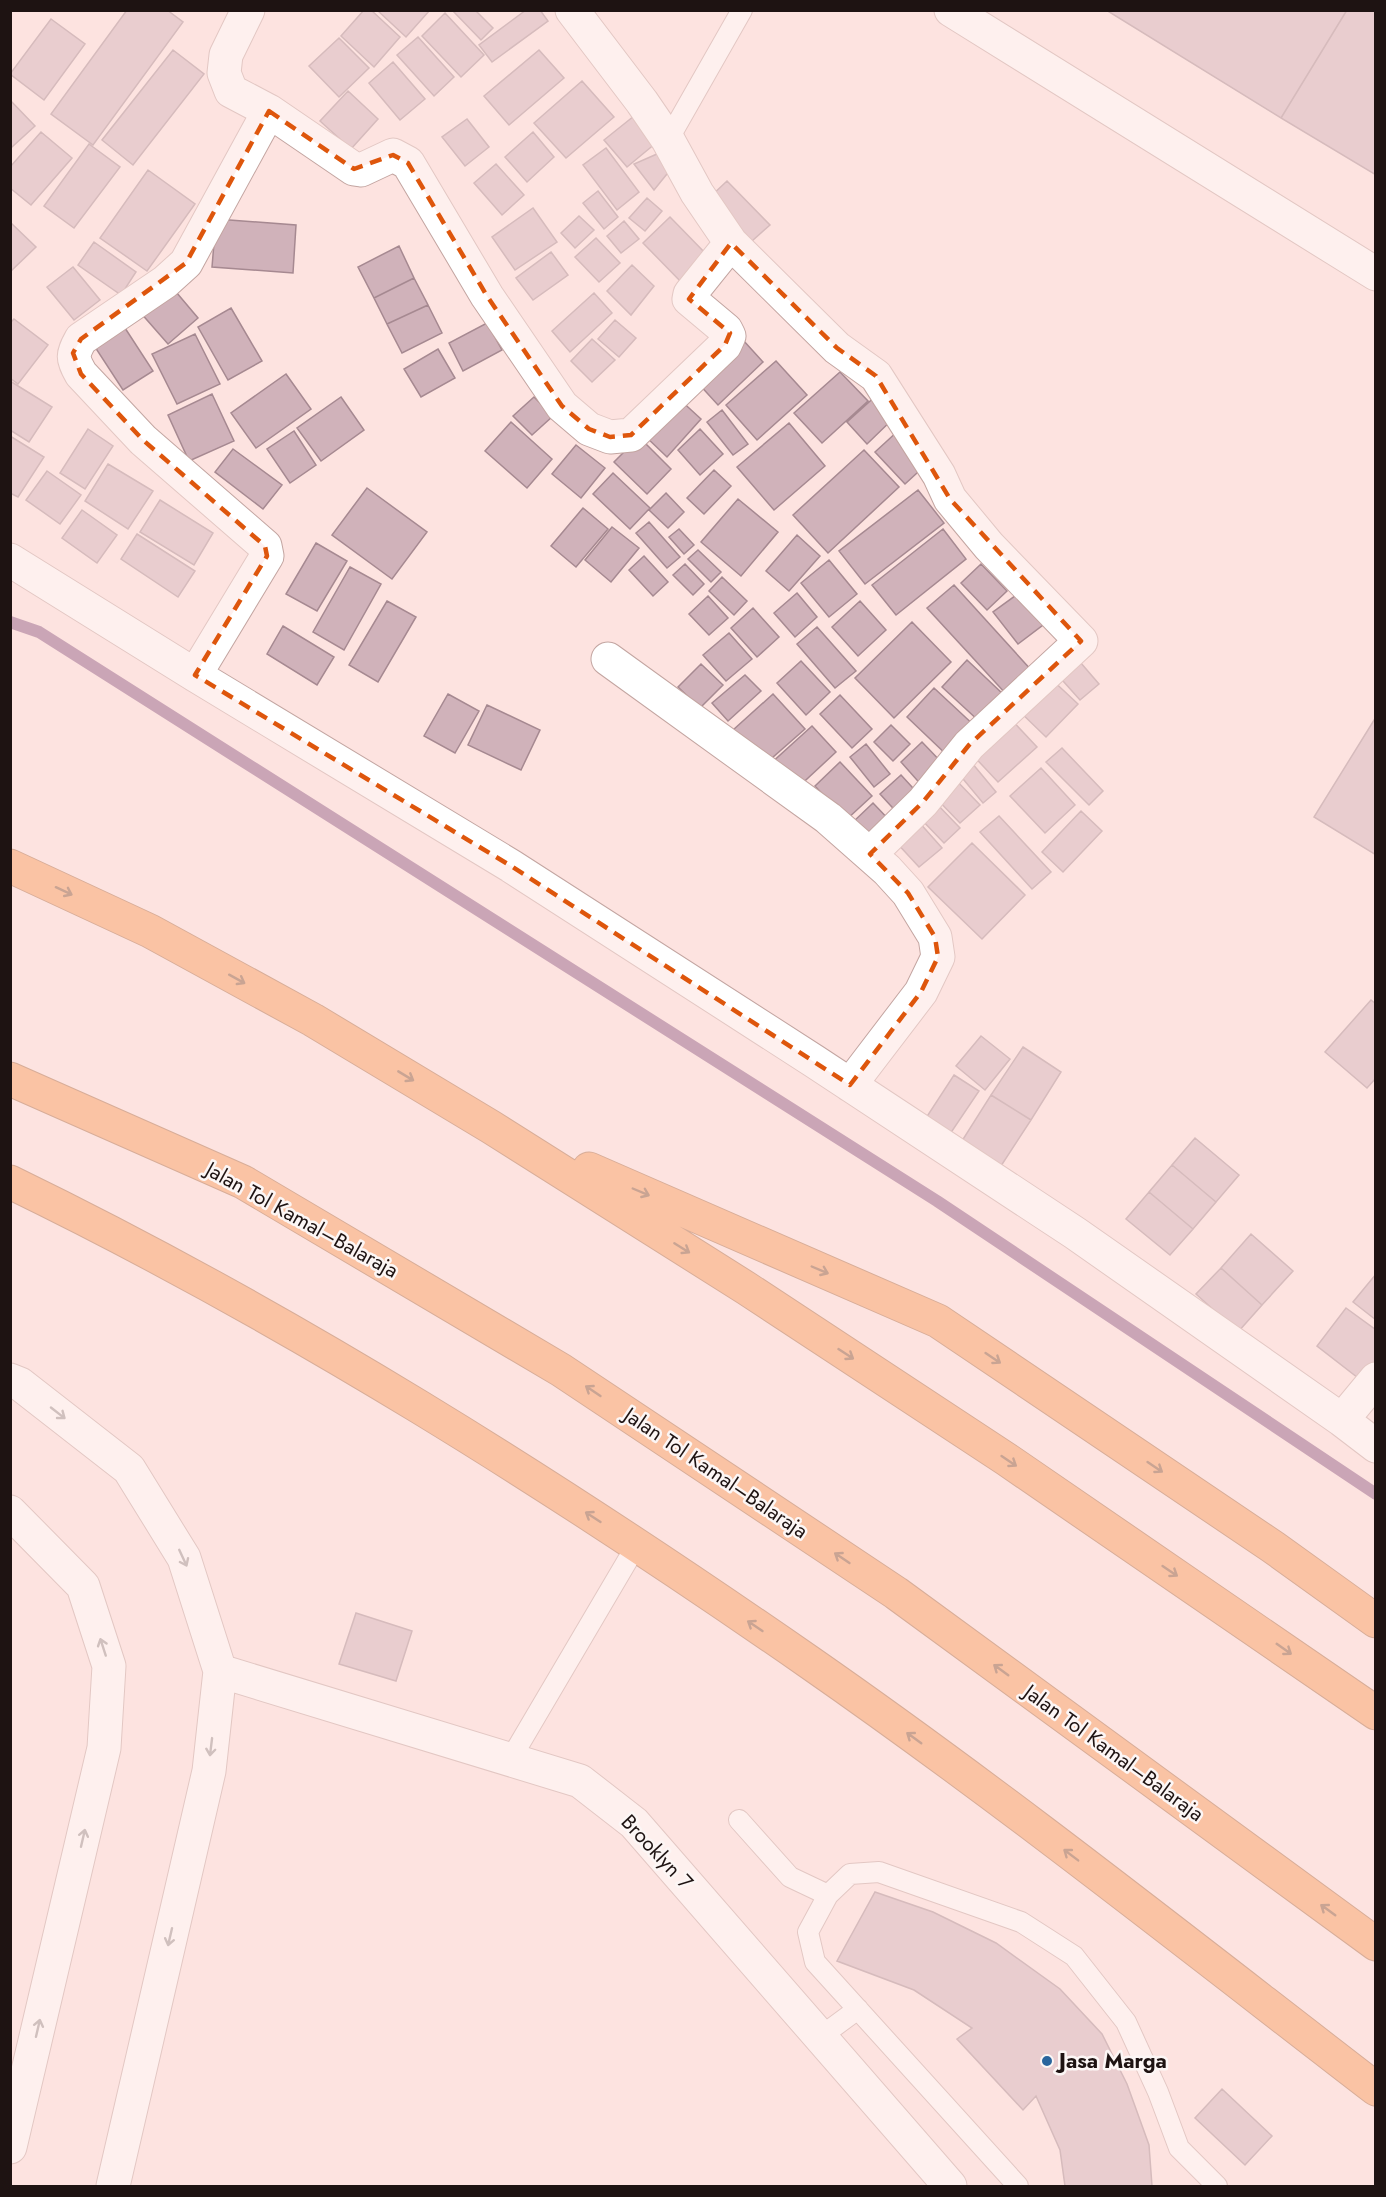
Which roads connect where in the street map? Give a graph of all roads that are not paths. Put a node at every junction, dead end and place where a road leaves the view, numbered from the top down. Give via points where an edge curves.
1 (572, 10) edge
2 (742, 10) edge
3 (951, 10) edge
4 (244, 12) edge
5 (269, 111) junction
6 (668, 140) junction
7 (731, 243) junction
8 (1376, 274) edge
9 (10, 560) edge
10 (608, 659) dead end
11 (195, 675) junction
12 (870, 854) junction
13 (10, 866) edge
14 (10, 1079) edge
15 (850, 1085) junction
16 (491, 1127) junction
17 (10, 1182) edge
18 (1376, 1379) edge
19 (10, 1380) edge
20 (1342, 1420) junction
21 (1376, 1446) edge
22 (10, 1512) edge
23 (636, 1546) junction
24 (1376, 1621) edge
25 (220, 1671) junction
26 (1376, 1713) edge
27 (510, 1760) junction
28 (739, 1820) dead end
29 (1118, 1890) junction
30 (828, 1895) junction
31 (1376, 1944) edge
32 (858, 2009) junction
33 (820, 2037) junction
34 (19, 2071) edge
35 (1376, 2089) edge
36 (1376, 2116) edge
37 (10, 2146) edge
38 (113, 2187) edge
39 (950, 2187) edge
40 (1018, 2187) edge
41 (1217, 2187) edge

1 - 6 street
2 - 6 lane
3 - 8 street
4 - 5 street via 226,56 224,73 231,91
5 - 7 street via 354,169 361,170 393,155 408,163 488,296 562,406 589,429 610,437 631,435 724,345 729,336 726,330 689,298
5 - 11 street via 186,262 165,282 81,339 73,353 81,374 143,440 265,546 267,556
6 - 7 street
7 - 12 street via 837,348 876,376 950,499 989,546 1081,640 969,745 923,802
9 - 11 street
10 - 12 street via 828,818
11 - 15 street via 511,866
12 - 15 street via 908,893 935,937 938,957 921,992
13 -> 16 highway via 150,931 313,1020
31 -> 14 highway, Jalan Tol Kamal–Balaraja via 896,1593 561,1370 243,1182
15 - 20 street via 1075,1233
16 -> 24 highway via 938,1321
16 -> 26 highway via 1006,1459
23 -> 17 highway via 374,1379 201,1279
18 - 20 street
19 -> 25 street via 129,1469 184,1558
20 - 21 street
34 -> 22 street via 104,1748 109,1666 83,1586
23 - 27 lane
29 -> 23 highway via 810,1663
25 - 27 street, Brooklyn 7
25 -> 38 street via 209,1771
27 - 33 street, Brooklyn 7 via 580,1782 634,1823
28 - 30 lane via 790,1877
29 - 35 highway
29 - 36 highway
30 - 32 lane via 808,1932 815,1962
30 - 41 lane via 850,1874 879,1872 1021,1922 1074,1956 1126,2022 1179,2148
32 - 33 lane
32 - 40 lane
33 - 39 street, Brooklyn 7
34 - 37 street

